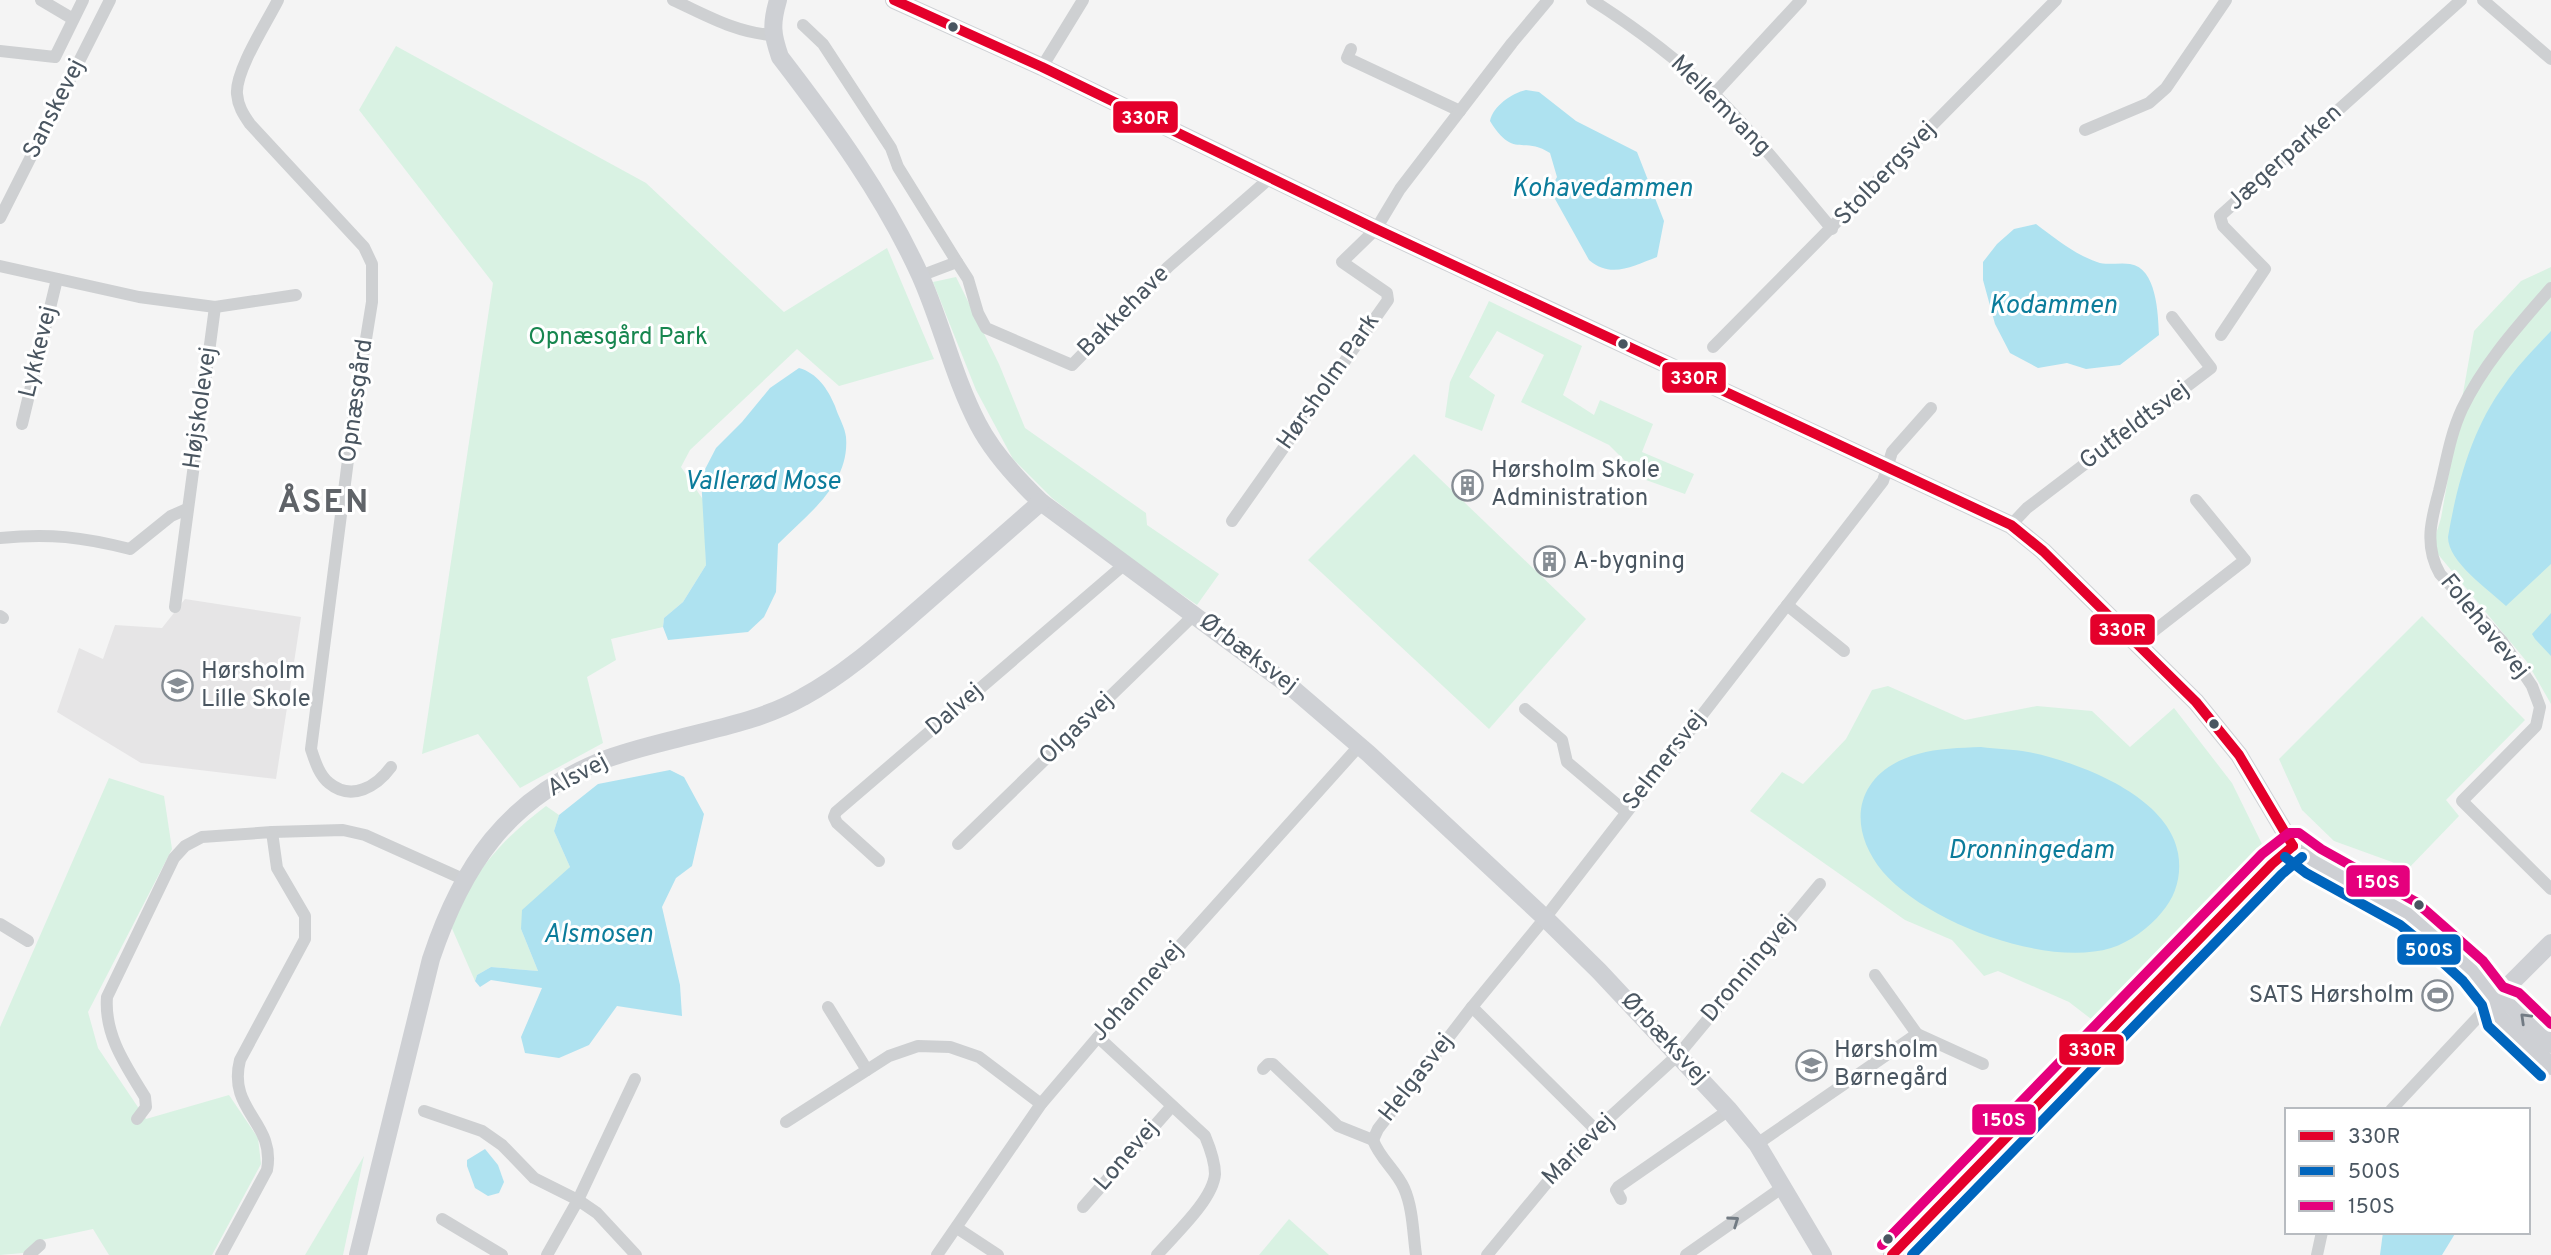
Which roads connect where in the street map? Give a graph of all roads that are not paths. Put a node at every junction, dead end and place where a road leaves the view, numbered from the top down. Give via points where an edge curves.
1 (41, 0) edge
2 (83, 0) edge
3 (110, 0) edge
4 (278, 0) edge
5 (673, 0) edge
6 (778, 0) edge
7 (894, 0) edge
8 (1083, 0) edge
9 (1548, 0) edge
10 (1592, 0) edge
11 (1801, 0) edge
12 (2056, 0) edge
13 (2226, 0) edge
14 (2461, 0) edge
15 (2483, 0) edge
16 (73, 19) junction
17 (803, 25) dead end
18 (773, 35) junction
19 (1351, 49) dead end
20 (0, 51) edge
21 (2551, 59) edge
22 (1042, 67) junction
23 (1714, 94) junction
24 (1460, 111) junction
25 (2085, 130) dead end
26 (1270, 178) junction
27 (0, 218) edge
28 (1376, 229) junction
29 (1832, 229) junction
30 (957, 262) junction
31 (0, 266) edge
32 (920, 276) junction
33 (57, 279) junction
34 (2551, 288) edge
35 (296, 295) dead end
36 (215, 307) junction
37 (2172, 317) dead end
38 (2221, 335) dead end
39 (1713, 347) dead end
40 (1931, 408) dead end
41 (22, 424) dead end
42 (1889, 467) junction
43 (2196, 500) dead end
44 (1041, 502) junction
45 (187, 509) junction
46 (1232, 520) dead end
47 (2011, 525) junction
48 (0, 538) edge
49 (1126, 563) junction
50 (1787, 605) junction
51 (175, 607) dead end
52 (1195, 614) junction
53 (2137, 644) junction
54 (1844, 651) dead end
55 (1525, 709) dead end
56 (1360, 745) junction
57 (391, 767) dead end
58 (1626, 812) junction
59 (272, 832) junction
60 (958, 844) dead end
61 (2293, 846) junction
62 (879, 861) dead end
63 (463, 879) junction
64 (1820, 884) dead end
65 (2551, 889) edge
66 (1545, 918) junction
67 (0, 924) edge
68 (28, 941) dead end
69 (2551, 943) edge
70 (1875, 975) dead end
71 (2495, 999) junction
72 (828, 1007) dead end
73 (1472, 1007) junction
74 (1917, 1034) junction
75 (1098, 1037) junction
76 (2551, 1044) edge
77 (1679, 1054) junction
78 (1983, 1064) dead end
79 (2551, 1066) edge
80 (1264, 1069) dead end
81 (867, 1070) junction
82 (635, 1079) dead end
83 (1041, 1104) junction
84 (1172, 1106) junction
85 (2393, 1108) edge
86 (1729, 1110) junction
87 (424, 1111) dead end
88 (137, 1119) dead end
89 (786, 1122) dead end
90 (1596, 1130) junction
91 (1373, 1140) junction
92 (1757, 1144) junction
93 (1783, 1187) junction
94 (1621, 1199) dead end
95 (578, 1200) junction
96 (1083, 1207) dead end
97 (442, 1219) dead end
98 (957, 1228) junction
99 (2322, 1234) edge
100 (40, 1245) dead end
101 (29, 1255) edge
102 (221, 1255) edge
103 (358, 1255) edge
104 (502, 1255) edge
105 (547, 1255) edge
106 (636, 1255) edge
107 (937, 1255) edge
108 (998, 1255) edge
109 (1157, 1255) edge
110 (1416, 1255) edge
111 (1487, 1255) edge
112 (1686, 1255) edge
113 (1823, 1255) edge
114 (1892, 1255) edge
115 (2317, 1255) edge

1 - 16 street
2 - 16 street
3 - 27 street, Sanskevej
4 - 57 street, Opnæsgård via 238,78 240,110 364,247 373,274 311,749 330,784 349,791 379,782
5 - 18 street via 735,29
6 - 18 street
7 - 22 street
8 - 22 street
9 - 24 street
10 - 23 street, Mellemvang via 1664,50
11 - 23 street
12 - 29 street, Stolbergsvej
13 - 25 street via 2166,88 2149,103
14 - 38 street, Jægerparken via 2220,216 2223,226 2265,269
15 - 21 street
16 - 20 street via 55,57
17 - 30 street, Bakkehave via 823,44 891,148
18 - 32 street, Ørbæksvej via 780,57 866,174
19 - 24 street via 1347,58
22 - 26 street
23 - 29 street, Mellemvang
24 - 28 street via 1400,189
26 - 28 street
26 - 30 street, Bakkehave via 1168,267 1072,365 986,328
28 - 42 street
28 - 46 street, Hørsholm Park via 1342,262 1387,293 1388,300
29 - 39 street, Stolbergsvej
30 - 32 street
31 - 33 street
32 - 44 street, Ørbæksvej via 979,425 1013,473
33 - 36 street
33 - 41 street, Lykkevej
34 - 65 street, Folehavevej via 2498,350 2461,410 2429,541 2440,574 2502,641 2532,686 2540,707 2536,726 2462,802
35 - 36 street
36 - 45 street, Højskolevej
37 - 47 street, Gutfeldtsvej via 2211,368
40 - 42 street, Selmersvej via 1892,452
42 - 47 street
42 - 50 street, Selmersvej
43 - 53 street via 2245,560
44 - 49 street, Ørbæksvej
44 - 63 street, Alsvej via 834,679 776,711 626,752 578,772 509,821
45 - 48 street via 130,549 84,537 36,534
45 - 51 street, Højskolevej
47 - 53 street
49 - 52 street, Ørbæksvej
49 - 62 street, Dalvej via 836,812 837,823
50 - 54 street
50 - 58 street, Selmersvej
52 - 56 street, Ørbæksvej
52 - 60 street, Olgasvej
53 - 61 street via 2196,702 2239,755
55 - 58 street via 1562,740 1567,762
56 - 66 street, Ørbæksvej
56 - 75 street, Johannevej
58 - 66 street, Selmersvej
59 - 63 street via 344,830 365,835
59 - 88 street via 202,837 185,846 174,858 107,997 105,1017 111,1037 145,1097 146,1107
59 - 102 street via 277,868 305,916 305,939 237,1074 239,1094 264,1135 269,1162
61 - 71 street via 2408,913 2473,971
61 - 114 street
63 - 103 street, Alsvej via 431,959
64 - 77 street, Dronningvej
66 - 73 street, Helgasvej
66 - 77 street, Ørbæksvej
67 - 68 street
69 - 71 street
70 - 74 street
76 -> 71 street via 2510,1004
71 - 79 street via 2498,1017
71 - 85 street
72 - 81 street
73 - 90 street, Helgasvej
73 - 91 street, Helgasvej
74 - 78 street
74 - 92 street
75 - 83 street, Johannevej
75 - 84 street
77 - 86 street, Ørbæksvej
77 - 90 street, Marievej
80 - 91 street, Helgasvej via 1273,1064 1338,1126
81 - 83 street via 903,1050 950,1047 979,1057
81 - 89 street
82 - 95 street
83 - 98 street, Johannevej
84 - 96 street, Lonevej
84 - 109 street via 1205,1136 1215,1175 1208,1196
86 - 92 street, Ørbæksvej
86 - 94 street via 1618,1187
87 - 95 street via 482,1131 534,1178
90 - 111 street, Marievej via 1525,1206
91 - 110 street via 1404,1187
92 - 93 street, Ørbæksvej
112 -> 93 street
93 - 113 street, Ørbæksvej
95 - 105 street
95 - 106 street via 597,1213
97 - 104 street
98 - 107 street, Johannevej
98 - 108 street
99 - 115 street
100 - 101 street

